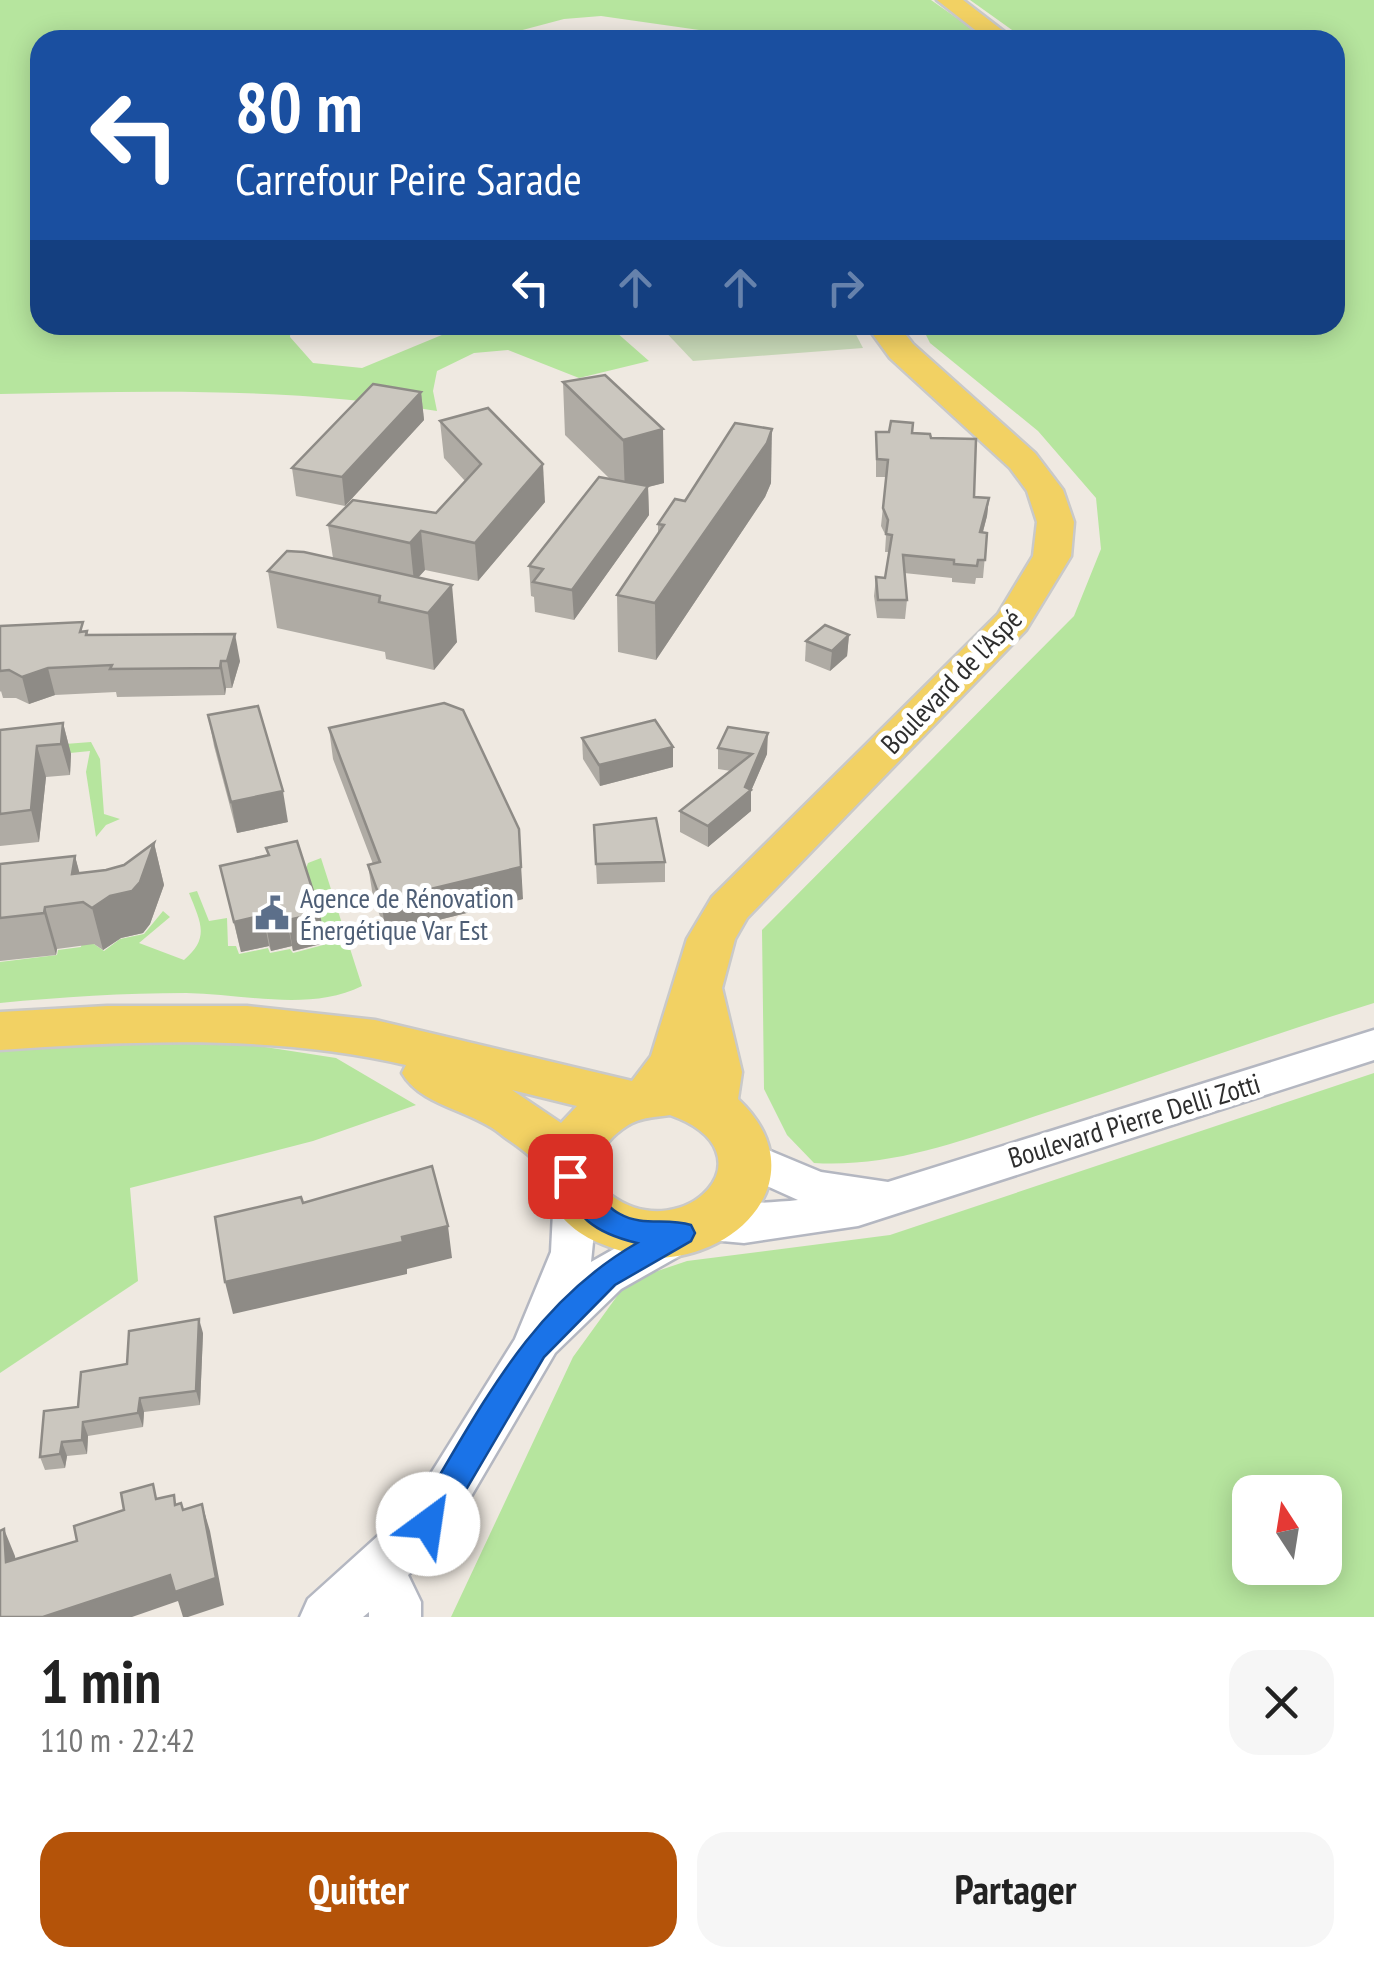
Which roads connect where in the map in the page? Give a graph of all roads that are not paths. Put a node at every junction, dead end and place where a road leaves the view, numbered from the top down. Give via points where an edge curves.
1 (948, 0) edge
2 (988, 30) edge
3 (889, 335) edge
4 (698, 987) junction
5 (0, 1031) edge
6 (308, 1032) junction
7 (1374, 1045) edge
8 (636, 1098) junction
9 (710, 1106) junction
10 (749, 1158) junction
11 (573, 1176) junction
12 (894, 1196) junction
13 (694, 1228) junction
14 (534, 1348) junction
15 (387, 1594) edge
16 (326, 1617) edge

1 - 2 main road
3 - 4 main road, Boulevard de l'Aspé via 905,357 1024,461 1056,526 1053,554 1012,622 729,908 711,939
4 - 8 main road, Boulevard de l'Aspé via 675,1062
4 - 9 main road, Boulevard de l'Aspé via 716,1072
5 - 6 main road via 227,1024
6 - 8 main road via 375,1038
6 - 11 main road via 418,1068 512,1114
7 - 12 street, Boulevard Pierre Delli Zotti
8 - 9 main road via 692,1099
8 - 11 main road via 586,1126
9 - 10 main road via 738,1129
10 - 12 street, Boulevard Pierre Delli Zotti via 816,1189
10 - 13 main road via 740,1195
11 - 13 main road via 593,1212 618,1227 648,1234
11 - 14 street via 573,1252
12 - 13 street, Boulevard Pierre Delli Zotti via 808,1219
13 - 14 street via 605,1276
14 - 15 street
15 - 16 street

